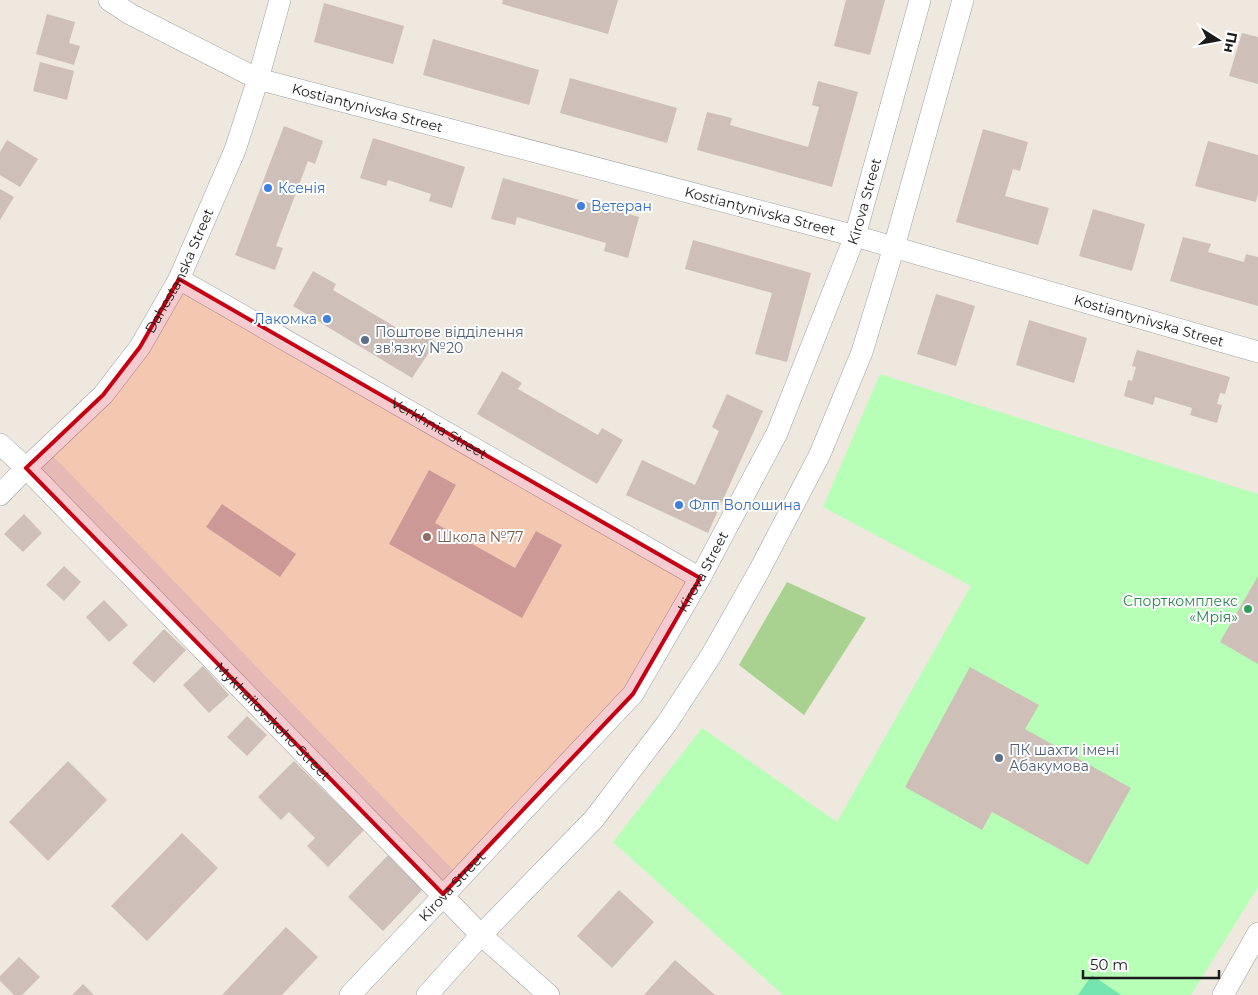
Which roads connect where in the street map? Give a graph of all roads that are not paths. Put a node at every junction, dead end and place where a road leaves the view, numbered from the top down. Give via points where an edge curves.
1 (109, 0) edge
2 (280, 0) edge
3 (920, 0) edge
4 (963, 0) edge
5 (258, 79) junction
6 (855, 236) junction
7 (894, 247) junction
8 (179, 279) junction
9 (1258, 352) edge
10 (0, 444) edge
11 (26, 468) junction
12 (0, 495) edge
13 (700, 578) junction
14 (443, 894) junction
15 (1258, 933) edge
16 (481, 935) junction
17 (350, 995) edge
18 (427, 995) edge
19 (549, 995) edge
20 (1223, 995) edge

1 - 5 street, Kostiantynivska Street via 130,14
2 - 5 street, Dahestanska Street
3 - 6 street, Kirova Street
4 - 7 street
5 - 6 street, Kostiantynivska Street
5 - 8 street, Dahestanska Street via 235,150
6 - 7 street, Kostiantynivska Street
6 - 13 street, Kirova Street via 777,433
7 - 9 street, Kostiantynivska Street
7 - 16 street via 862,352 820,454 712,654 667,723 594,819
8 - 11 street, Dahestanska Street via 140,347 103,395
8 - 13 street, Verkhnia Street
10 - 11 street, Mykhailovskoho Street
11 - 12 street, Dahestanska Street
11 - 14 street, Mykhailovskoho Street
13 - 14 street, Kirova Street via 633,694
14 - 16 street, Mykhailovskoho Street
14 - 17 street, Kirova Street
15 - 20 street
16 - 18 street
16 - 19 street, Mykhailovskoho Street

